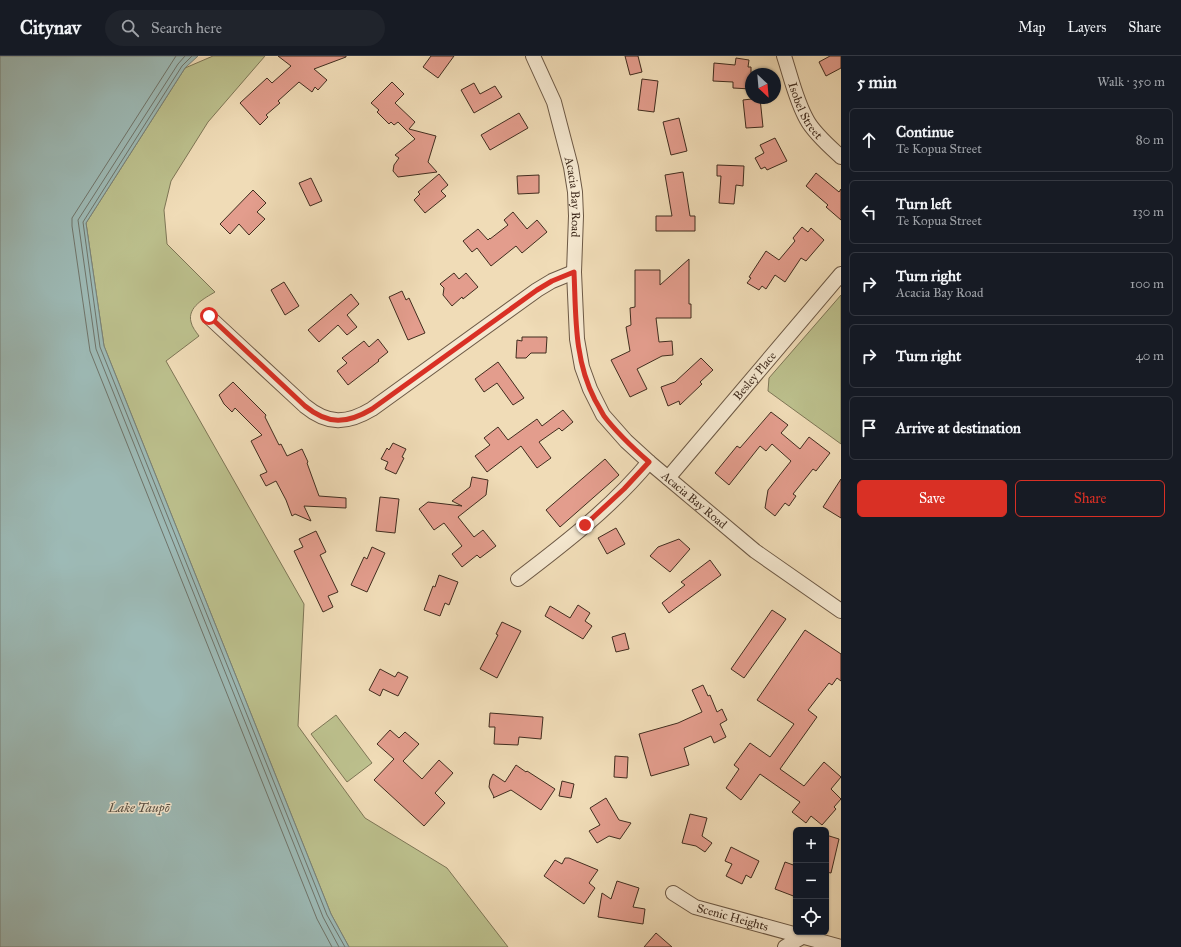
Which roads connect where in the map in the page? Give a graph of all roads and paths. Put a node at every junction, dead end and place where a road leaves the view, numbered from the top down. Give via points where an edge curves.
1 (533, 56) edge
2 (784, 56) edge
3 (841, 157) edge
4 (574, 272) junction
5 (841, 274) edge
6 (209, 316) dead end
7 (649, 462) junction
8 (668, 478) junction
9 (518, 579) dead end
10 (841, 611) edge
11 (673, 893) dead end
12 (802, 937) junction
13 (785, 947) edge
14 (841, 947) edge

1 - 4 street, Acacia Bay Road via 554,102 571,167 576,216
2 - 3 street, Isobel Street via 808,121
4 - 6 street via 537,290 372,409 352,419 323,418 305,406
4 - 7 street, Acacia Bay Road via 577,339 582,367 590,389 603,416
5 - 8 street, Besley Place
7 - 8 street, Acacia Bay Road
7 - 9 street via 604,508
8 - 10 street, Acacia Bay Road via 756,551
11 - 12 street, Scenic Heights via 694,907
12 - 13 street
12 - 14 street, Scenic Heights

